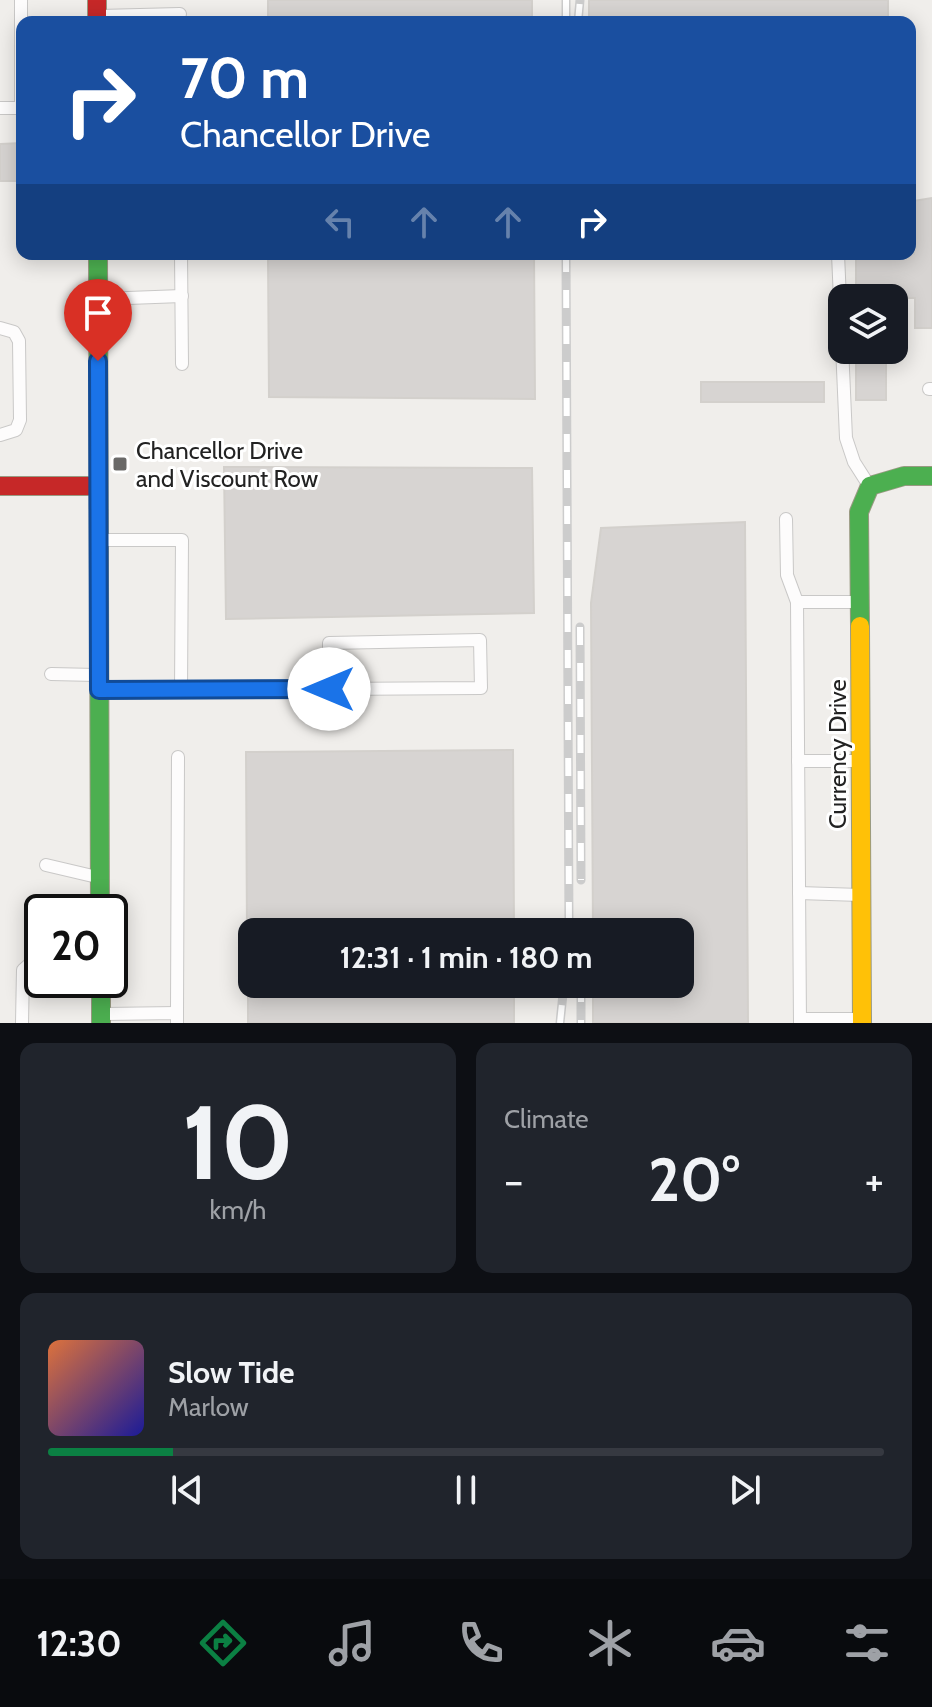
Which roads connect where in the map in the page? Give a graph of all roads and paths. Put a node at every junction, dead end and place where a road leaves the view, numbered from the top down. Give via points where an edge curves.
1 (97, 13) edge
2 (147, 16) edge
3 (98, 260) edge
4 (181, 260) edge
5 (838, 260) edge
6 (182, 296) junction
7 (98, 299) junction
8 (0, 328) edge
9 (182, 364) dead end
10 (0, 435) edge
11 (932, 476) edge
12 (0, 486) edge
13 (98, 486) junction
14 (870, 486) junction
15 (786, 519) dead end
16 (98, 540) junction
17 (797, 602) junction
18 (860, 603) junction
19 (51, 674) dead end
20 (99, 682) junction
21 (329, 689) junction
22 (181, 690) junction
23 (178, 757) dead end
24 (798, 761) junction
25 (861, 761) junction
26 (46, 865) dead end
27 (100, 878) junction
28 (799, 893) junction
29 (100, 894) edge
30 (861, 895) junction
31 (24, 969) edge
32 (101, 1018) edge
33 (177, 1018) edge
34 (800, 1021) edge
35 (862, 1021) edge
36 (22, 1023) edge

1 - 2 lane
3 - 7 street
4 - 6 lane
5 - 14 lane via 846,438
6 - 7 lane
6 - 9 lane
7 - 13 street
8 - 10 lane via 14,332 19,341 20,420 16,430
11 - 14 street via 904,476
12 - 13 street
13 - 16 street
14 - 18 street, Currency Drive via 859,512
15 - 17 lane via 787,575
16 - 20 street
16 - 22 lane via 182,540
17 - 18 lane
17 - 24 lane
18 - 25 street, Currency Drive
19 - 20 lane
20 - 22 lane
20 - 27 street
21 - 21 lane via 481,688 480,640 329,643
21 - 22 lane
23 - 33 lane
24 - 25 lane
24 - 28 lane
25 - 30 street, Currency Drive
26 - 27 lane
27 - 29 street
28 - 30 lane
28 - 34 lane
30 - 35 street, Currency Drive
31 - 36 lane
32 - 33 lane
34 - 35 lane

